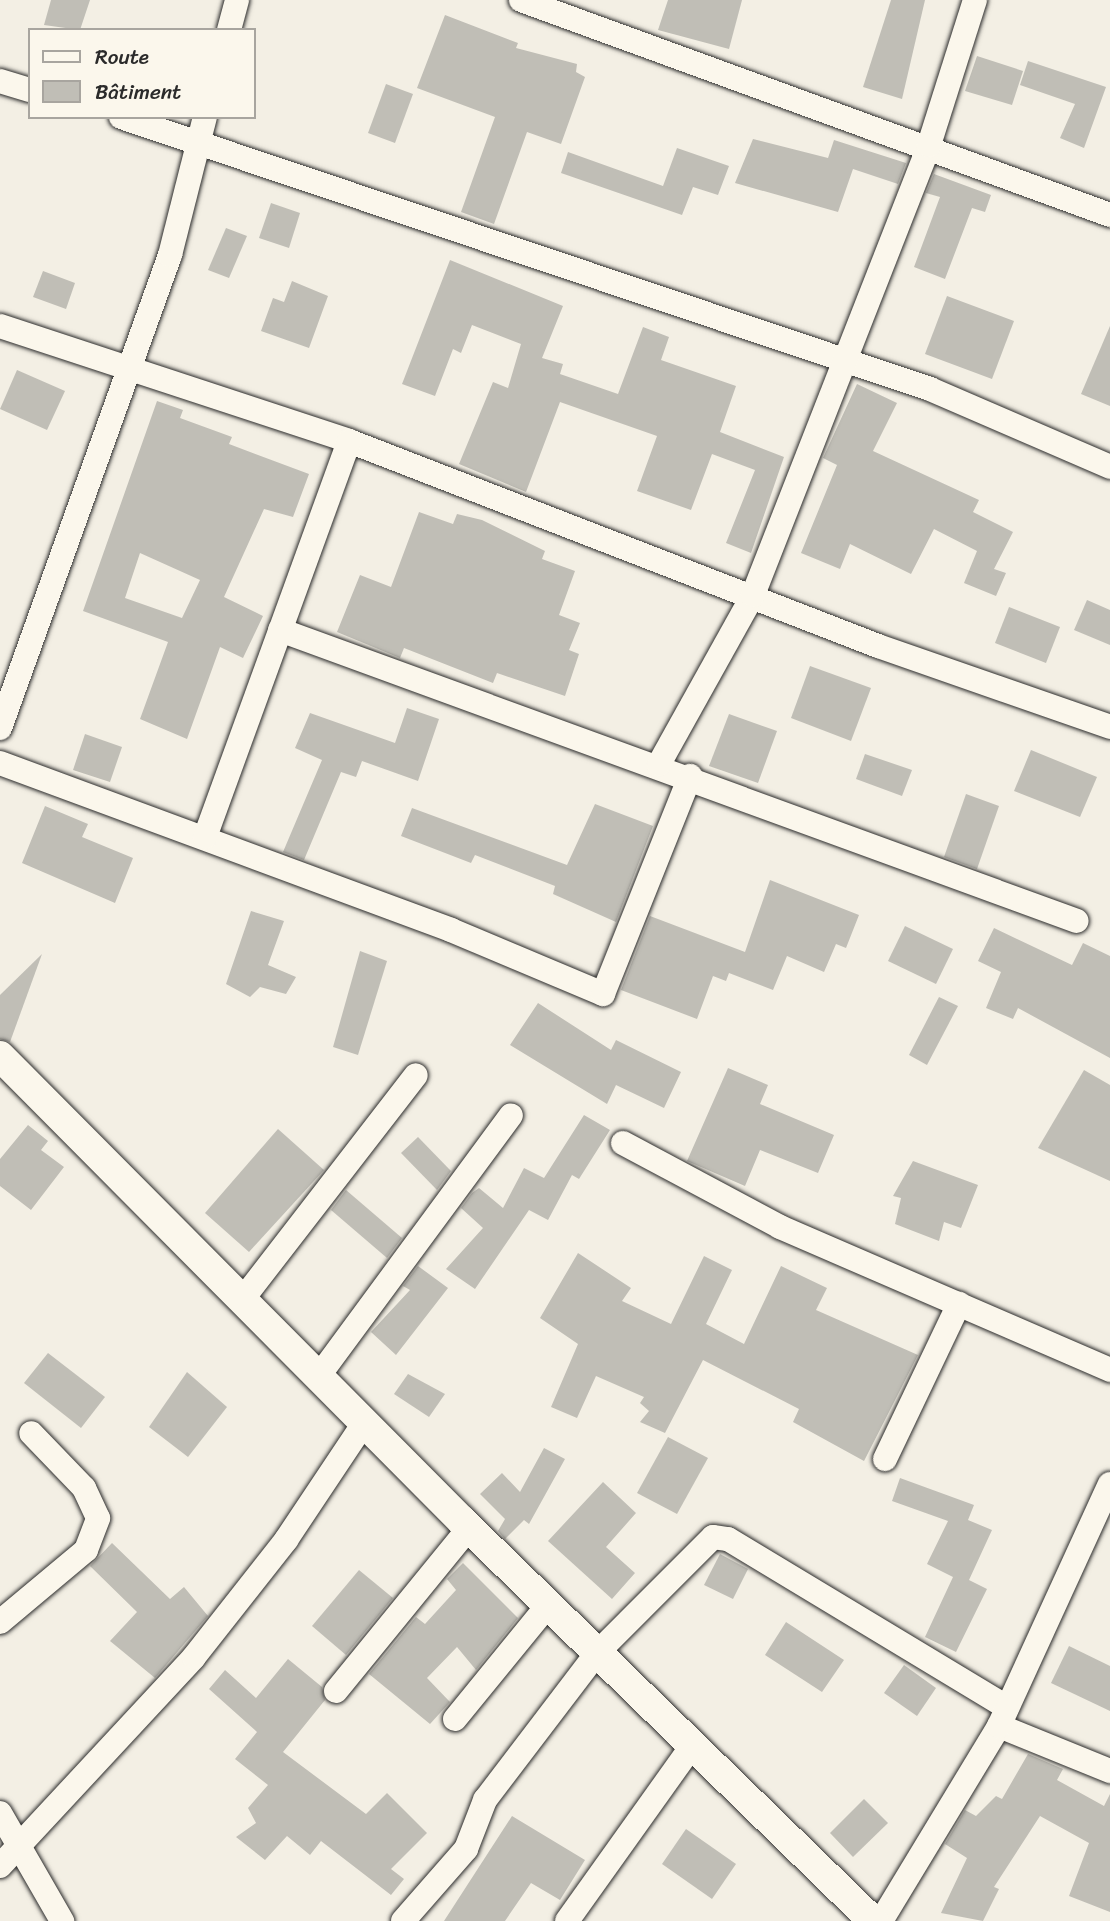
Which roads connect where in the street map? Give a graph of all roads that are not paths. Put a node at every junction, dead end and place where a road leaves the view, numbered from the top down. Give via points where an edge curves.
1 (237, 0) edge
2 (521, 0) edge
3 (975, 0) edge
4 (230, 28) edge
5 (0, 81) edge
6 (28, 89) edge
7 (134, 119) edge
8 (202, 129) edge
9 (929, 145) junction
10 (1110, 215) edge
11 (0, 326) edge
12 (844, 363) junction
13 (131, 370) junction
14 (349, 441) junction
15 (1110, 467) edge
16 (753, 595) junction
17 (280, 630) junction
18 (1110, 727) edge
19 (0, 728) edge
20 (0, 763) edge
21 (659, 764) junction
22 (690, 776) junction
23 (205, 837) junction
24 (1077, 921) dead end
25 (0, 1056) edge
26 (416, 1075) dead end
27 (511, 1115) dead end
28 (623, 1143) dead end
29 (243, 1300) junction
30 (959, 1304) junction
31 (1110, 1370) edge
32 (318, 1377) junction
33 (364, 1423) junction
34 (31, 1433) dead end
35 (885, 1459) dead end
36 (1110, 1484) edge
37 (469, 1528) junction
38 (548, 1605) junction
39 (0, 1622) edge
40 (597, 1653) junction
41 (335, 1691) dead end
42 (1003, 1717) junction
43 (455, 1719) dead end
44 (692, 1746) junction
45 (1110, 1771) edge
46 (0, 1813) edge
47 (18, 1844) junction
48 (0, 1866) edge
49 (866, 1918) edge
50 (62, 1921) edge
51 (403, 1921) edge
52 (567, 1921) edge

1 - 4 street
2 - 9 street
3 - 9 street
5 - 6 street
7 - 8 street
8 - 12 street
8 - 13 street via 170,255
9 - 10 street
9 - 12 street
11 - 13 street
12 - 15 street via 930,389
12 - 16 street
13 - 14 street
13 - 19 street
14 - 16 street
14 - 17 street
16 - 18 street
16 - 21 street
17 - 21 street
17 - 23 street
20 - 23 street
21 - 22 street
22 - 23 street via 603,994
22 - 24 street
25 - 29 street
26 - 29 street
27 - 32 street
28 - 30 street via 780,1227
29 - 32 street
30 - 31 street
30 - 35 street
32 - 33 street
33 - 37 street
33 - 47 street via 286,1540 194,1657
34 - 39 street via 84,1488 98,1518 86,1550
36 - 42 street
37 - 38 street
37 - 41 street
38 - 40 street
38 - 43 street
40 - 42 street via 701,1543 729,1539
40 - 44 street
40 - 51 street via 485,1800 466,1849
42 - 45 street
42 - 49 street
44 - 49 street
44 - 52 street
46 - 47 street
47 - 48 street
47 - 50 street

